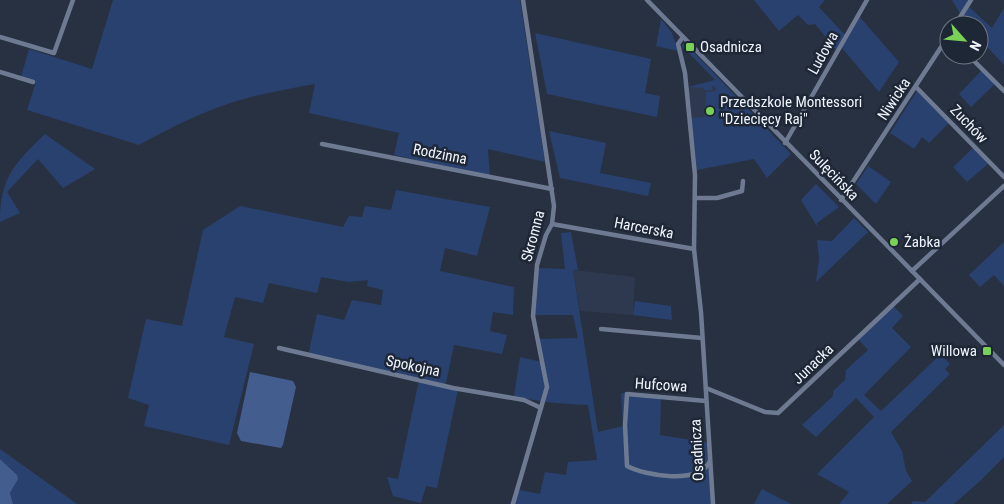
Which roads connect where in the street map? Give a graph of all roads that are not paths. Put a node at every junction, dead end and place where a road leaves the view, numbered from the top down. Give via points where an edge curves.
1 (74, 0) edge
2 (523, 0) edge
3 (647, 0) edge
4 (867, 0) edge
5 (972, 0) edge
6 (962, 15) edge
7 (0, 37) edge
8 (683, 37) junction
9 (939, 51) edge
10 (978, 65) edge
11 (0, 72) edge
12 (33, 82) dead end
13 (916, 87) junction
14 (1004, 91) edge
15 (785, 142) junction
16 (322, 144) dead end
17 (1004, 178) edge
18 (743, 180) dead end
19 (1004, 186) edge
20 (552, 189) junction
21 (695, 198) junction
22 (840, 200) junction
23 (552, 224) junction
24 (694, 249) junction
25 (912, 271) junction
26 (920, 279) junction
27 (601, 329) dead end
28 (702, 338) junction
29 (279, 348) dead end
30 (1004, 365) edge
31 (706, 388) junction
32 (706, 401) junction
33 (541, 408) junction
34 (710, 459) junction
35 (513, 504) edge
36 (713, 504) edge

1 - 7 street via 54,53
2 - 20 street, Skromna
3 - 8 street, Sulęcińska
4 - 15 street, Ludowa
5 - 6 street
8 - 15 street, Sulęcińska
8 - 21 street, Osadnicza via 678,44 688,99
9 - 13 street, Niwicka
10 - 14 street
11 - 12 street
13 - 17 street, Zuchów
13 - 22 street, Niwicka
15 - 22 street, Sulęcińska
16 - 20 street, Rodzinna
18 - 21 street via 742,191 735,195
19 - 25 street
20 - 23 street, Skromna
21 - 24 street, Osadnicza
22 - 25 street, Sulęcińska
23 - 24 street, Harcerska
23 - 33 street, Skromna via 538,265 533,316 547,386
24 - 28 street, Osadnicza
25 - 26 street, Sulęcińska
26 - 30 street, Sulęcińska
26 - 31 street, Junacka via 778,413 765,412
27 - 28 street
28 - 31 street, Osadnicza
29 - 33 street, Spokojna via 453,388 524,400
31 - 32 street, Osadnicza
32 - 34 street, Osadnicza
32 - 34 street, Hufcowa via 627,394 627,466 682,477 707,468
33 - 35 street, Skromna
34 - 36 street, Osadnicza

